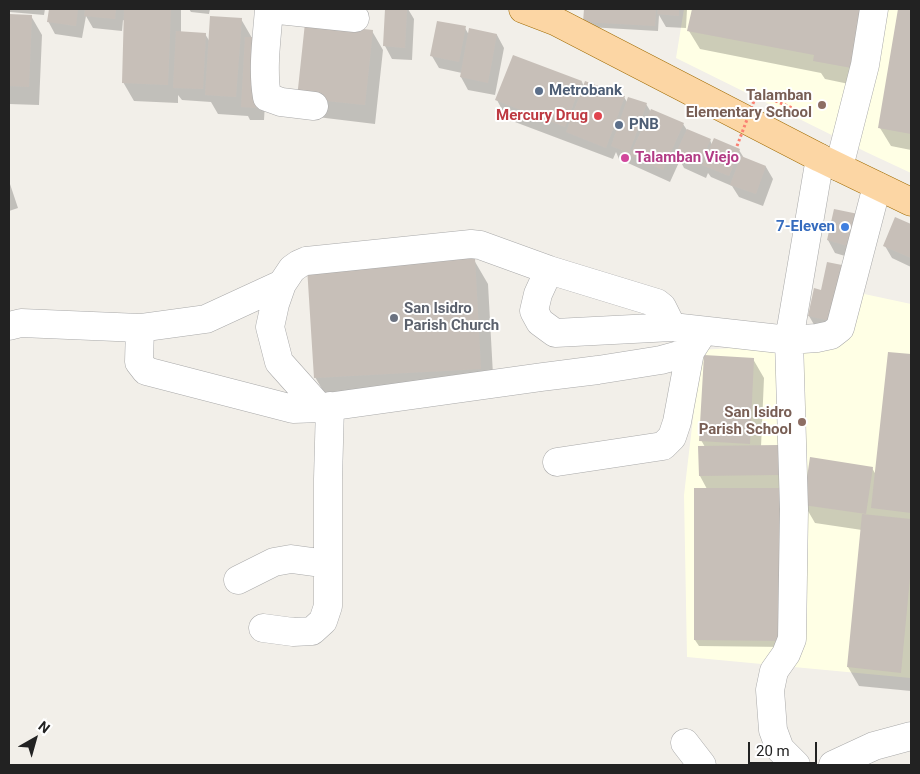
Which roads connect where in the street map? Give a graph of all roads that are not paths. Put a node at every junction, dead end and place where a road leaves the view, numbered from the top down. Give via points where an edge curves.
1 (269, 9) edge
2 (524, 9) edge
3 (874, 9) edge
4 (557, 16) edge
5 (355, 18) dead end
6 (314, 106) dead end
7 (830, 162) junction
8 (877, 186) junction
9 (911, 202) edge
10 (549, 270) junction
11 (282, 284) junction
12 (9, 326) edge
13 (672, 327) junction
14 (140, 328) junction
15 (789, 340) junction
16 (697, 341) junction
17 (325, 407) junction
18 (557, 462) dead end
19 (328, 564) junction
20 (238, 580) dead end
21 (263, 628) dead end
22 (911, 736) edge
23 (685, 743) dead end
24 (702, 765) edge
25 (796, 765) edge
26 (833, 765) edge

1 - 5 street
1 - 6 street via 267,97
2 - 4 main road
3 - 7 street via 864,65
4 - 7 main road
7 - 8 main road
7 - 15 street
8 - 9 main road
8 - 15 street via 840,328 831,335
10 - 11 street via 471,244 306,261 292,269
10 - 13 street via 657,303
10 - 13 street via 534,311 540,322 555,333
11 - 14 street via 206,319
11 - 17 street via 270,327 280,362
12 - 14 street via 21,323
13 - 16 street
14 - 17 street via 139,362 146,372 293,409
15 - 16 street
15 - 25 street via 794,509 792,639 774,671 770,690 773,730 780,749
16 - 17 street via 661,360
16 - 18 street via 677,422 672,437 663,446
17 - 19 street
19 - 20 street via 291,559 274,562
19 - 21 street via 328,606 323,621 312,631
22 - 26 street via 874,746
23 - 24 street

